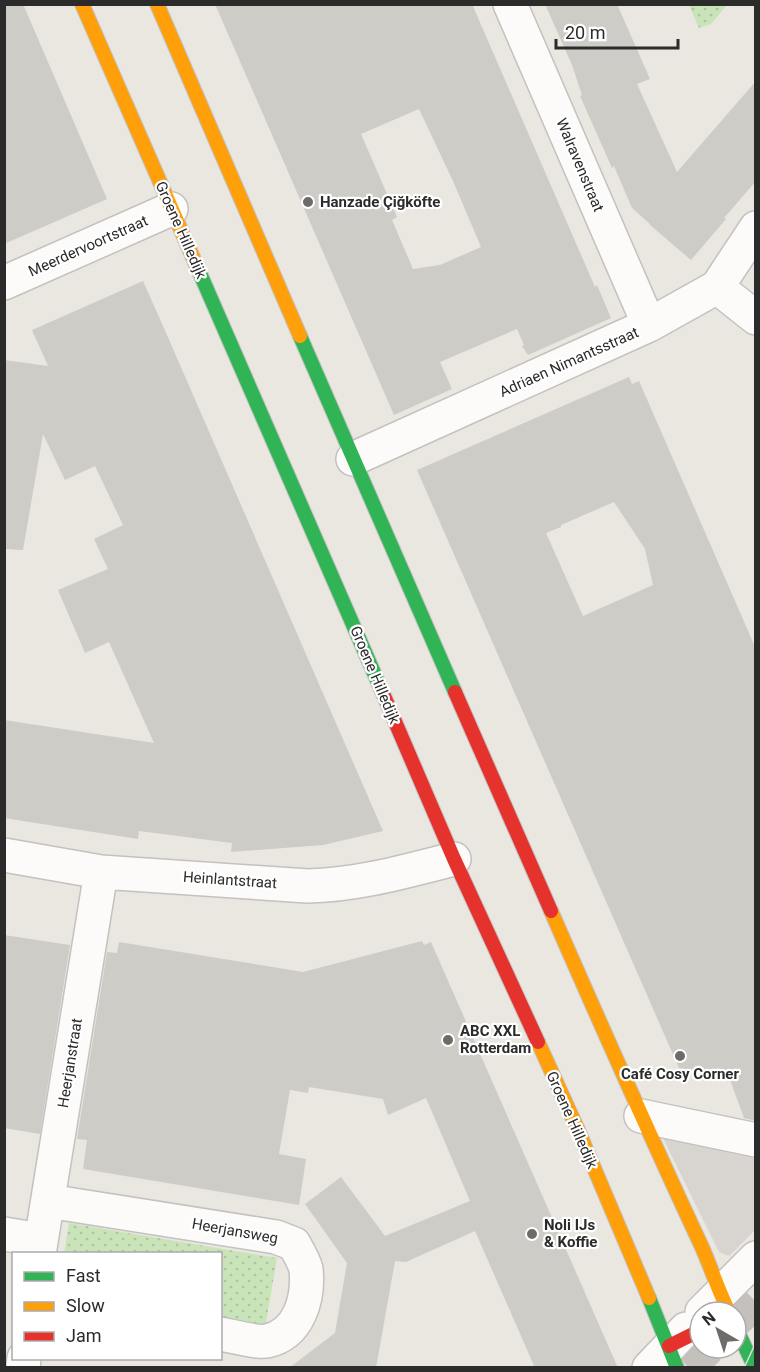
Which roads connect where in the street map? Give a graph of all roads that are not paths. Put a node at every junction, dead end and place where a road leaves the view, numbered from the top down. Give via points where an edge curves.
1 (82, 4) edge
2 (157, 4) edge
3 (510, 4) edge
4 (171, 209) junction
5 (756, 228) edge
6 (4, 283) edge
7 (717, 287) junction
8 (756, 318) edge
9 (649, 325) junction
10 (354, 459) junction
11 (4, 855) edge
12 (454, 859) junction
13 (101, 872) junction
14 (641, 1116) junction
15 (756, 1140) edge
16 (48, 1201) junction
17 (4, 1234) edge
18 (40, 1247) edge
19 (756, 1258) edge
20 (712, 1300) edge
21 (720, 1300) edge
22 (222, 1334) edge
23 (688, 1335) edge
24 (688, 1339) edge
25 (665, 1360) edge

1 - 4 street, Groene Hilledijk
2 - 10 street
3 - 9 street, Walravenstraat
4 - 6 street, Meerdervoortstraat
4 - 12 street, Groene Hilledijk
5 - 7 street, Adriaen Nimantsstraat
7 - 8 street
7 - 9 street, Adriaen Nimantsstraat
9 - 10 street, Adriaen Nimantsstraat
10 - 14 street
11 - 13 street, Heinlantstraat
12 - 13 street, Heinlantstraat via 364,881 308,886
12 - 25 street, Groene Hilledijk via 578,1130
13 - 16 street, Heerjanstraat
14 - 15 street
14 - 20 street via 705,1253
16 - 18 street, Heerjanstraat
16 - 22 street, Heerjansweg via 276,1237 294,1244 306,1268 305,1299 296,1321 283,1336 264,1342
17 - 18 street
19 - 21 street
23 - 25 street
24 - 25 street

